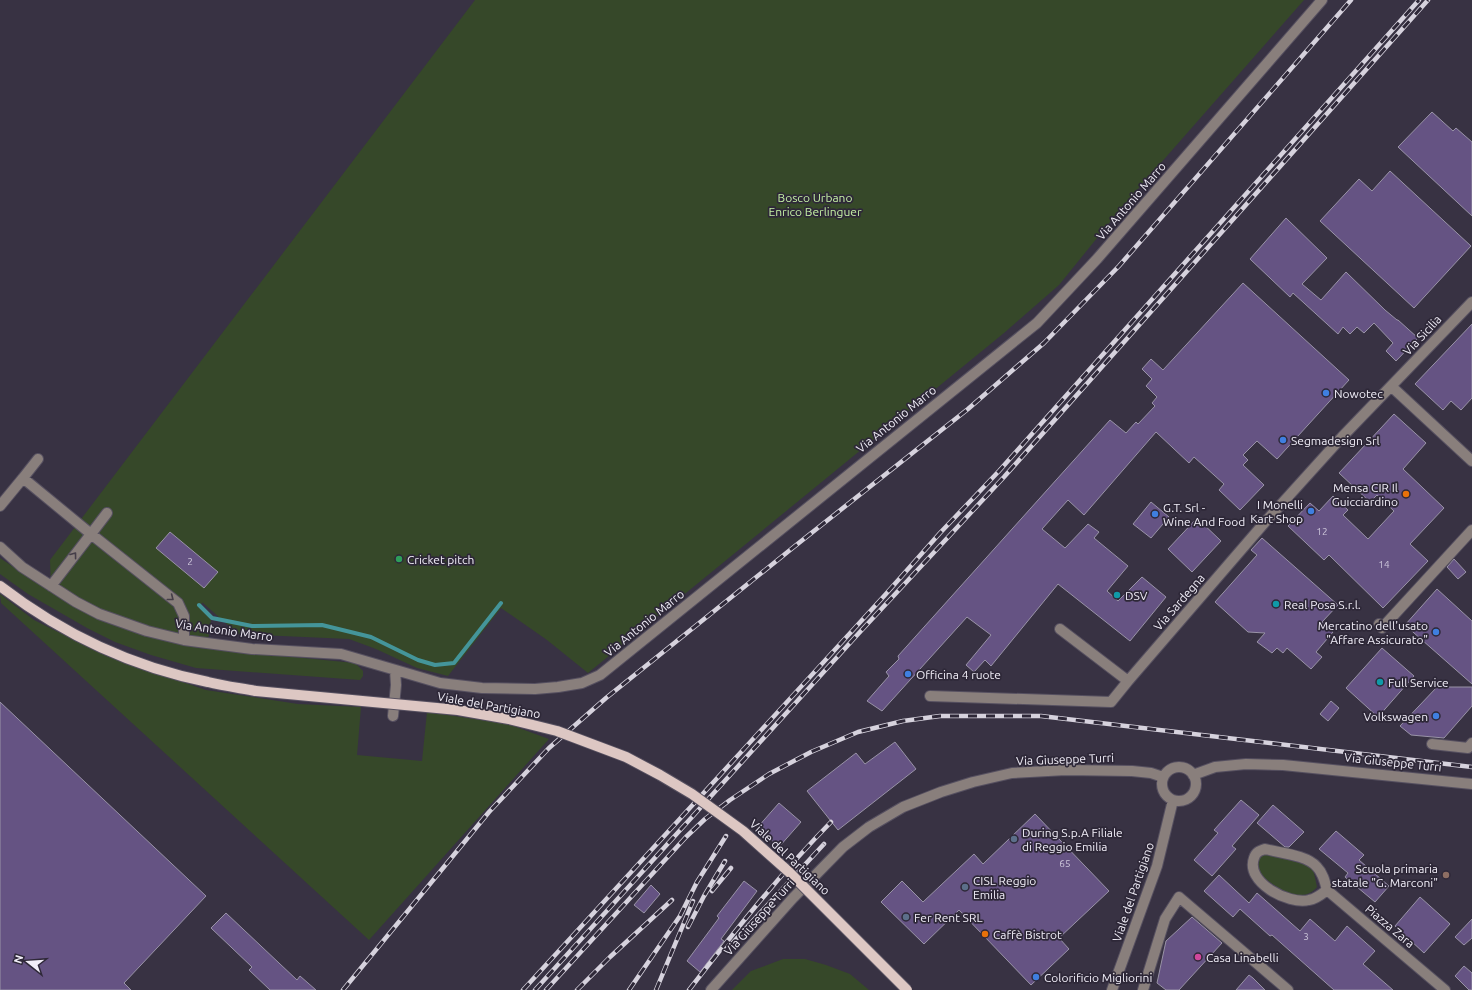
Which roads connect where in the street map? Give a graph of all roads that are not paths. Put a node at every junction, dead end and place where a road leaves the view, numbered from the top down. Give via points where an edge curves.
1 (1322, 0) edge
2 (1472, 302) edge
3 (1392, 387) junction
4 (38, 459) dead end
5 (1472, 461) edge
6 (23, 478) junction
7 (0, 506) edge
8 (107, 512) dead end
9 (1472, 530) edge
10 (91, 534) junction
11 (0, 547) edge
12 (0, 586) edge
13 (51, 586) junction
14 (1379, 624) dead end
15 (1060, 629) dead end
16 (184, 640) junction
17 (395, 670) junction
18 (1128, 681) junction
19 (930, 696) dead end
20 (393, 716) dead end
21 (1472, 743) edge
22 (1432, 744) dead end
23 (1193, 775) junction
24 (1163, 777) junction
25 (1472, 784) edge
26 (1173, 800) junction
27 (1327, 890) junction
28 (1434, 986) edge
29 (711, 990) edge
30 (907, 990) edge
31 (1112, 990) edge
32 (1143, 990) edge
33 (1288, 990) edge
34 (1445, 990) edge

1 - 17 street, Via Antonio Marro via 1097,259 1037,322 600,675 582,683 558,687 510,689 440,683
2 - 3 street, Via Sicilia
3 - 5 street
3 - 18 street, Via Sardegna via 1342,437 1266,521
4 - 6 street
6 - 7 street
6 - 10 street
8 - 10 street
9 - 14 street via 1382,628
13 -> 10 street
10 -> 16 street via 178,603 184,616
11 - 13 street, Via Antonio Marro via 17,563
12 - 30 main road, Viale del Partigiano, bridge via 27,606 69,631 112,652 185,677 256,691 458,710 509,719 563,733 626,758 692,794 743,831 789,872
13 - 16 street, Via Antonio Marro via 99,614 146,631
15 - 18 street
16 - 17 street, Via Antonio Marro via 252,649 341,654
17 - 20 street
18 - 19 street, Via Sardegna via 1111,702
21 - 22 street via 1468,748
23 - 24 street via 1188,770 1177,767
23 - 25 street, Via Giuseppe Turri via 1223,766 1283,765
23 - 26 street via 1196,784 1193,794 1184,801
24 - 26 street via 1164,793
24 - 29 street, Via Giuseppe Turri via 1132,771 1066,770 1012,773 934,794 903,807 869,827 843,847 793,898
26 - 31 street, Viale del Partigiano via 1157,866
27 - 27 street, Piazza Zara via 1318,868 1306,859 1265,849 1255,855 1252,868 1256,877 1284,898 1296,901 1309,900
27 - 28 street, Piazza Zara
28 - 34 street, Piazza Zara
32 - 33 street via 1165,919 1179,897

